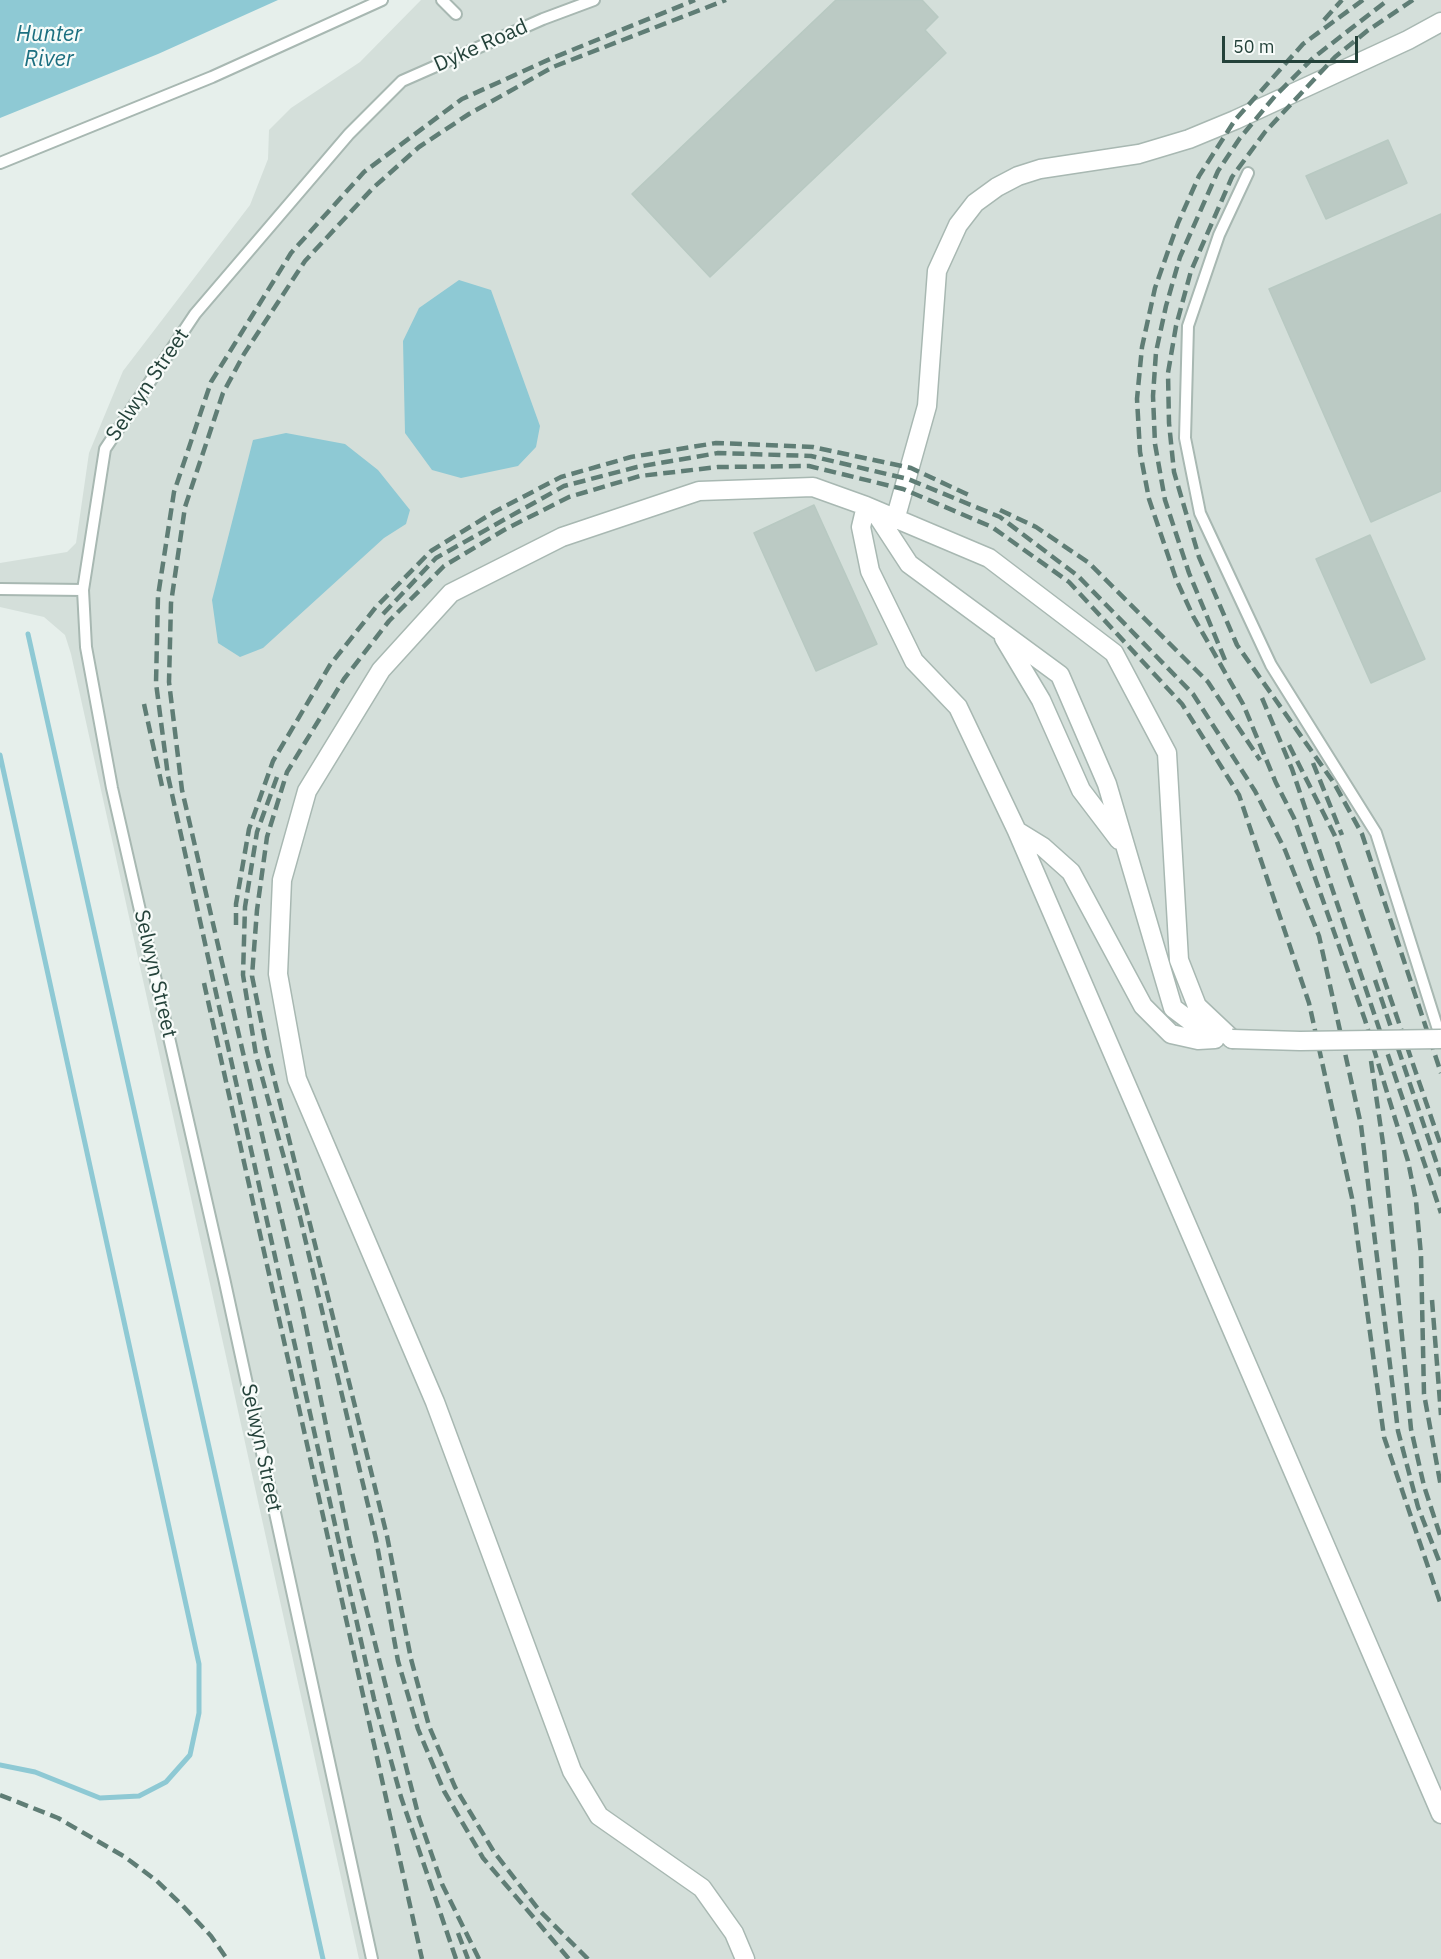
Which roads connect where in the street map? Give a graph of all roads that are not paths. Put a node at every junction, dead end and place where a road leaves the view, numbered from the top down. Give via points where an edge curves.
1 (382, 0) edge
2 (442, 0) edge
3 (594, 0) edge
4 (456, 14) dead end
5 (1441, 22) edge
6 (402, 81) joint
7 (0, 164) edge
8 (1248, 173) dead end
9 (871, 509) junction
10 (895, 520) junction
11 (0, 589) edge
12 (83, 590) junction
13 (999, 630) junction
14 (1017, 831) junction
15 (1126, 848) junction
16 (1223, 1039) junction
17 (1441, 1039) edge
18 (1441, 1814) edge
19 (372, 1959) edge
20 (745, 1959) edge

1 - 7 lane via 212,77
2 - 4 lane
3 - 6 lane, Dyke Road
5 - 10 street via 1198,135 1139,154 1017,176 975,203 958,225 937,272 927,405
6 - 12 lane, Selwyn Street via 349,134 195,314 105,449
8 - 17 lane via 1218,235 1188,326 1185,438 1200,513 1271,665 1376,833
9 - 10 street
9 - 13 street via 909,564
9 - 14 street via 861,527 870,571 914,662 958,707
9 - 20 street via 813,488 699,491 562,537 451,593 381,670 307,790 282,880 278,974 297,1079 435,1402 572,1771 599,1816 702,1888 734,1933
10 - 16 street via 989,558 1114,653 1167,753 1179,960 1197,1005
11 - 12 lane
12 - 19 lane, Selwyn Street via 86,647 112,788 222,1266
13 - 15 street via 1041,700 1081,790
13 - 15 street via 1060,675 1107,784
14 - 16 street via 1071,872 1143,1006 1171,1034 1198,1040
14 - 18 street
15 - 16 street via 1173,1008
16 - 17 street, bridge

